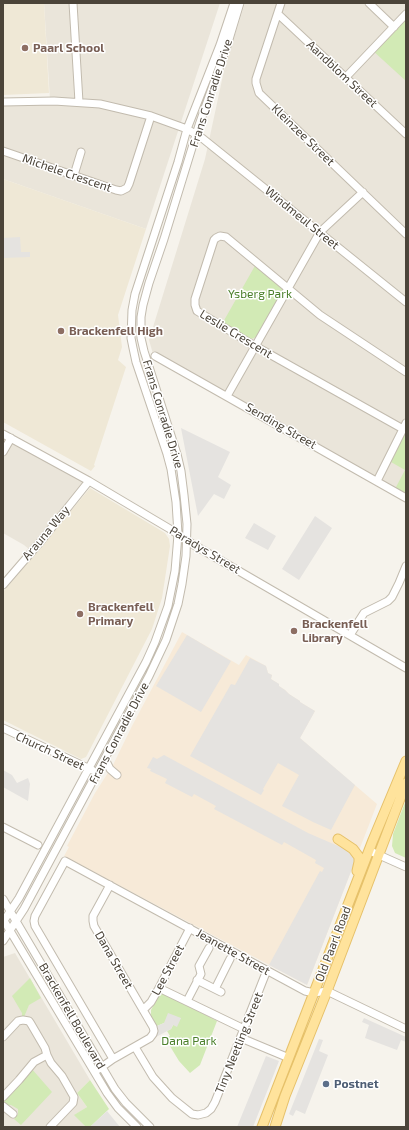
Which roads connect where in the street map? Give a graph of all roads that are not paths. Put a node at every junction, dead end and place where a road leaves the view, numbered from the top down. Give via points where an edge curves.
1 (73, 3) edge
2 (234, 3) edge
3 (240, 3) edge
4 (281, 3) edge
5 (369, 3) edge
6 (278, 14) junction
7 (406, 14) edge
8 (394, 27) junction
9 (346, 77) junction
10 (3, 102) edge
11 (79, 102) junction
12 (151, 116) junction
13 (187, 129) junction
14 (197, 134) junction
15 (406, 134) edge
16 (3, 151) edge
17 (81, 152) dead end
18 (74, 175) junction
19 (363, 192) junction
20 (320, 232) junction
21 (406, 234) edge
22 (288, 287) junction
23 (406, 302) edge
24 (255, 346) junction
25 (155, 356) dead end
26 (406, 372) edge
27 (227, 396) junction
28 (404, 426) edge
29 (3, 434) edge
30 (11, 438) junction
31 (3, 452) edge
32 (89, 481) junction
33 (377, 481) junction
34 (406, 498) edge
35 (178, 534) junction
36 (186, 540) junction
37 (406, 566) edge
38 (3, 585) edge
39 (350, 635) junction
40 (406, 668) edge
41 (3, 728) edge
42 (105, 759) junction
43 (406, 761) edge
44 (89, 769) junction
45 (98, 773) junction
46 (117, 775) dead end
47 (406, 783) edge
48 (3, 827) edge
49 (338, 839) dead end
50 (38, 845) dead end
51 (374, 853) junction
52 (406, 867) edge
53 (110, 886) junction
54 (3, 899) edge
55 (349, 905) junction
56 (10, 911) junction
57 (3, 920) edge
58 (16, 921) junction
59 (190, 928) junction
60 (10, 930) junction
61 (3, 941) edge
62 (209, 948) dead end
63 (230, 959) dead end
64 (267, 970) junction
65 (198, 980) junction
66 (159, 988) junction
67 (327, 992) junction
68 (314, 993) junction
69 (187, 1001) junction
70 (143, 1010) junction
71 (244, 1029) junction
72 (406, 1029) edge
73 (3, 1037) edge
74 (241, 1038) junction
75 (135, 1046) junction
76 (47, 1055) junction
77 (289, 1058) junction
78 (113, 1060) junction
79 (101, 1067) junction
80 (94, 1073) junction
81 (3, 1097) edge
82 (3, 1106) edge
83 (13, 1114) dead end
84 (50, 1127) edge
85 (137, 1127) edge
86 (150, 1127) edge
87 (262, 1127) edge
88 (275, 1127) edge

1 - 11 street
2 - 13 street, Frans Conradie Drive
3 - 14 street, Frans Conradie Drive
4 - 6 street, Kleinzee Street
5 - 8 street
6 - 9 street, Aandblom Street
6 - 19 street, Kleinzee Street via 256,79 259,93
7 - 8 street
8 - 9 street
9 - 15 street, Aandblom Street
10 - 11 street, Windmeul Street
11 - 12 street, Windmeul Street via 100,104
12 - 13 street, Windmeul Street
12 - 18 street, Michele Crescent via 126,188 116,190
13 - 14 street, Windmeul Street
13 - 35 street, Frans Conradie Drive via 135,294 131,325 136,362 171,469
14 - 20 street, Windmeul Street
14 - 36 street, Frans Conradie Drive via 149,283 140,329 147,364 181,471 186,512
16 - 18 street, Michele Crescent
17 - 18 street
19 - 20 street
19 - 21 street, Kleinzee Street
20 - 22 street
20 - 23 street, Windmeul Street
22 - 24 street
22 - 24 street, Leslie Crescent via 226,237 220,236 214,240 195,299 195,309
22 - 26 street, Leslie Crescent via 324,318
24 - 27 street
24 - 28 street, Leslie Crescent
25 - 27 street, Sending Street
27 - 33 street, Sending Street
28 - 33 street
29 - 30 street, Paradys Street
30 - 31 street
30 - 32 street, Paradys Street
32 - 35 street, Paradys Street
32 - 38 street, Arauna Way
33 - 34 street, Sending Street
35 - 36 street, Paradys Street
35 - 44 street, Frans Conradie Drive via 171,591 162,625 146,662
36 - 39 street, Paradys Street
36 - 42 street, Frans Conradie Drive via 182,584 166,640
37 - 39 street via 388,601 364,613
39 - 40 street, Paradys Street
41 - 44 street, Church Street
42 - 45 street, Frans Conradie Drive
42 - 46 street
43 - 51 main road, Old Paarl Road via 389,801
44 - 45 street, Church Street
44 - 56 street, Frans Conradie Drive
45 - 58 street, Frans Conradie Drive
47 - 51 main road, Old Paarl Road
48 - 50 street
49 - 55 main road via 353,849 360,862
51 - 52 street
51 - 55 main road, Old Paarl Road
51 - 67 main road, Old Paarl Road
53 - 59 street, Jeanette Street
53 - 70 street, Dana Street via 92,921
53 - 78 street, Jeanette Street via 65,861 34,921
54 - 56 street, Brackenfell Boulevard
55 - 68 main road, Old Paarl Road
56 - 57 street, Frans Conradie Drive
56 - 58 street, Brackenfell Boulevard
57 - 60 street, Brackenfell Boulevard
58 - 60 street, Frans Conradie Drive
58 - 79 street, Brackenfell Boulevard
59 - 64 street, Jeanette Street
59 - 66 street, Lee Street
60 - 61 street, Frans Conradie Drive
60 - 80 street, Brackenfell Boulevard
62 - 65 street via 199,966 201,974
63 - 65 street via 218,991
64 - 68 street, Jeanette Street via 305,991
64 - 71 street, Tiny Neetling Street
65 - 69 street
66 - 69 street
66 - 70 street, Lee Street
67 - 68 street, Jeanette Street
67 - 72 street, Jeanette Street
67 - 88 main road, Old Paarl Road
68 - 77 main road, Old Paarl Road
69 - 71 street
70 - 75 street, Dana Street via 153,1028 153,1034
71 - 74 street, Tiny Neetling Street
73 - 76 street via 18,1021 27,1020 32,1024
74 - 75 street, Tiny Neetling Street via 215,1102 206,1113 198,1115 192,1114 172,1098 153,1077
74 - 77 street
75 - 78 street
76 - 81 street via 32,1064
76 - 84 street via 74,1097 73,1103
77 - 87 main road, Old Paarl Road
78 - 79 street
79 - 80 street
79 - 86 street, Brackenfell Boulevard via 117,1092
80 - 85 street, Brackenfell Boulevard via 118,1108
82 - 83 street

